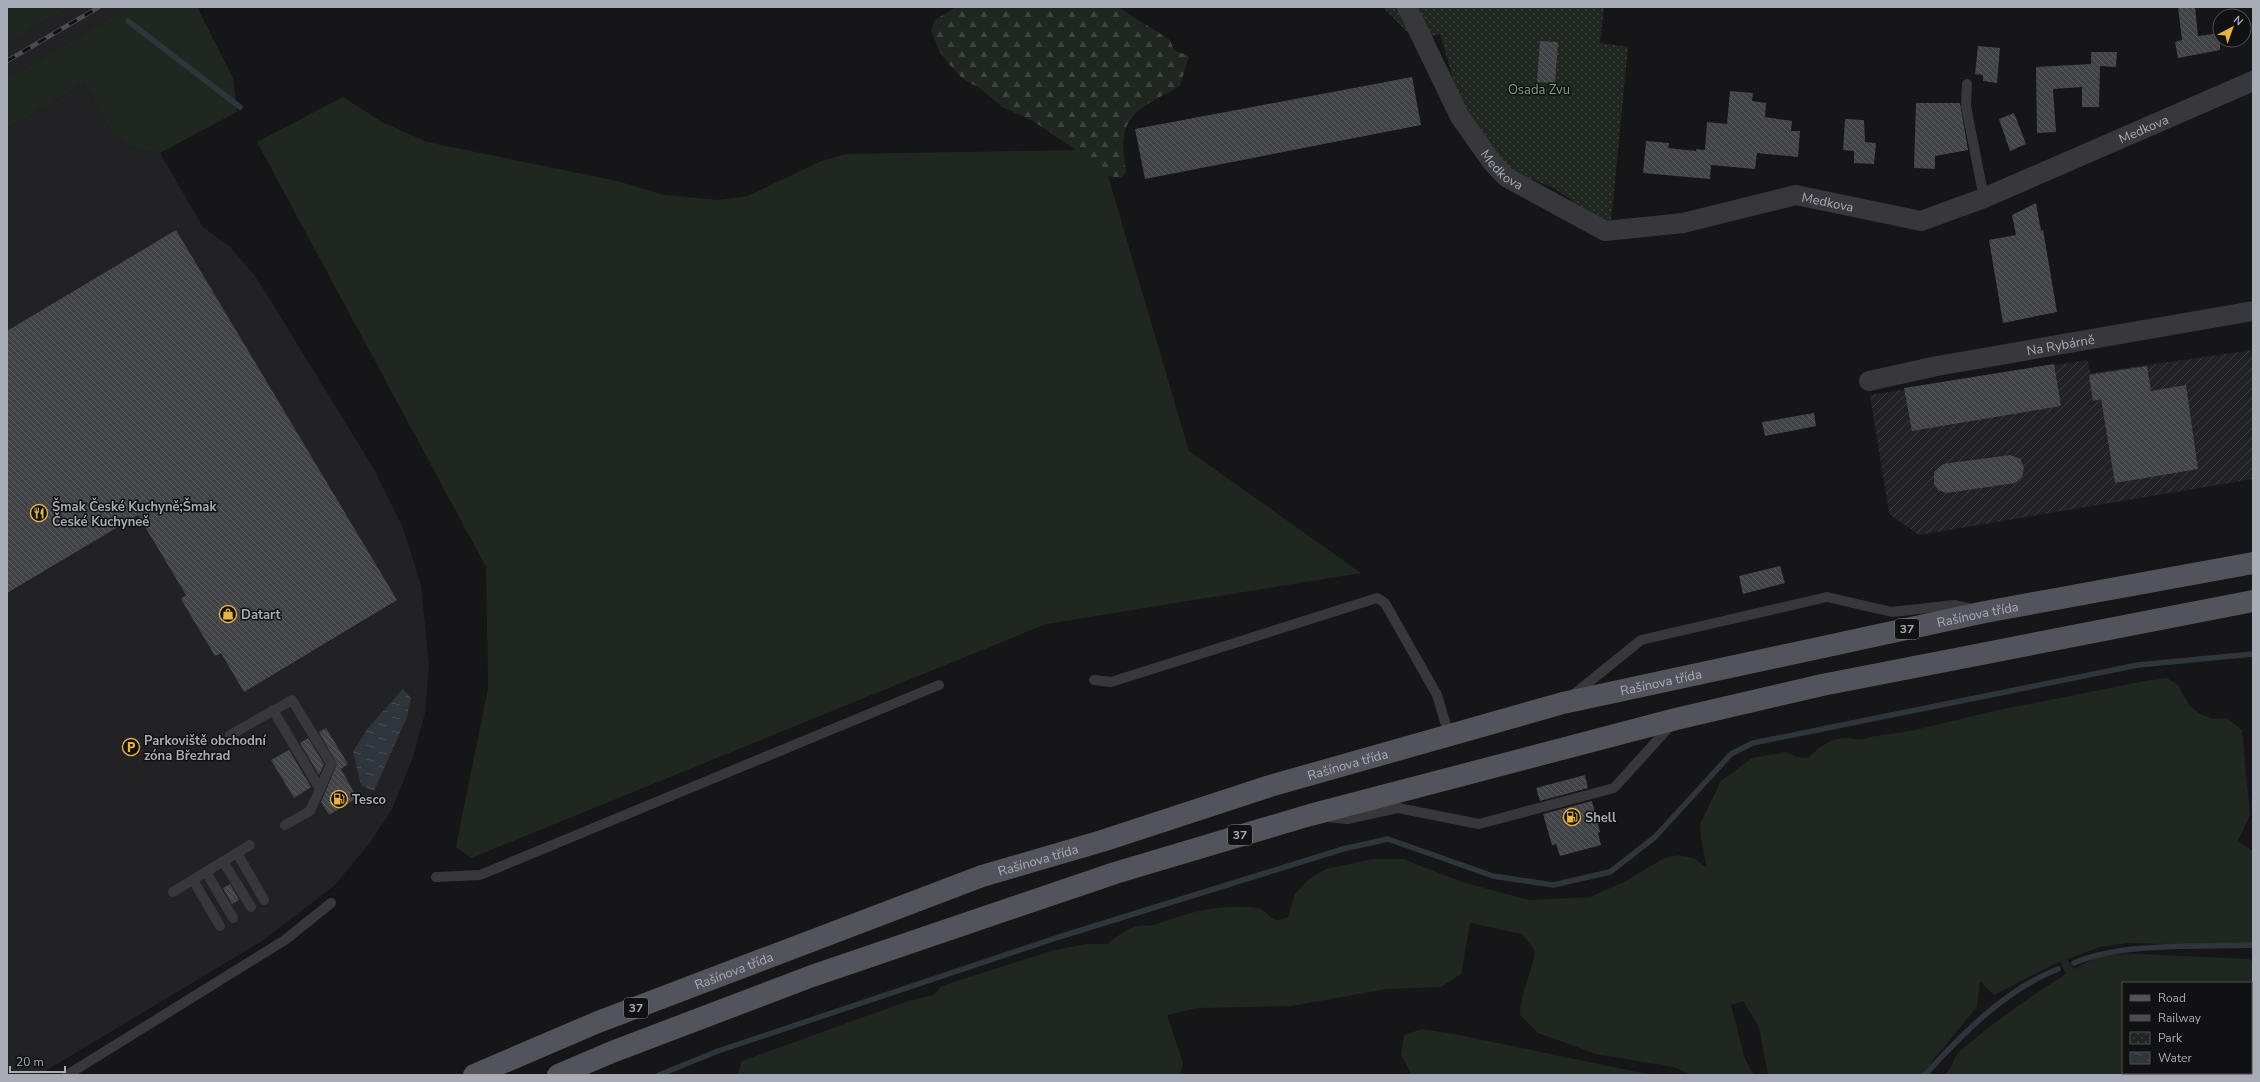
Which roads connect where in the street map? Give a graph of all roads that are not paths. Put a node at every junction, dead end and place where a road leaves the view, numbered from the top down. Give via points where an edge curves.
1 (1407, 7) edge
2 (2253, 81) edge
3 (1967, 84) dead end
4 (1984, 198) junction
5 (2253, 311) edge
6 (1869, 382) dead end
7 (2253, 563) edge
8 (2253, 601) edge
9 (1985, 612) junction
10 (1094, 680) dead end
11 (939, 685) dead end
12 (1563, 703) junction
13 (274, 710) junction
14 (1676, 720) junction
15 (230, 735) dead end
16 (1449, 735) junction
17 (320, 789) junction
18 (1310, 814) junction
19 (286, 825) dead end
20 (250, 845) dead end
21 (237, 853) junction
22 (223, 861) junction
23 (206, 872) junction
24 (436, 877) dead end
25 (193, 880) junction
26 (174, 892) dead end
27 (264, 900) dead end
28 (331, 903) dead end
29 (251, 907) dead end
30 (233, 918) dead end
31 (220, 926) dead end
32 (67, 1075) edge
33 (474, 1075) edge
34 (558, 1075) edge

1 - 4 street, Medkova via 1460,117 1492,162 1506,177 1605,231 1683,223 1796,195 1921,221
2 - 4 street, Medkova
3 - 4 lane via 1966,106
5 - 6 street, Na Rybárně via 1937,366
7 - 9 main road, Rašínova třída / 37
8 - 14 main road, 37 via 1830,683
9 - 12 main road, Rašínova třída / 37
9 - 12 lane via 1954,605 1892,612 1827,597 1641,640
10 - 16 lane via 1111,682 1377,598 1385,603 1437,695
11 - 24 lane via 480,875
12 - 16 main road, Rašínova třída / 37
13 - 15 lane
13 - 17 lane
13 - 17 lane via 292,700 331,764
14 - 18 main road, 37
14 - 18 lane via 1614,788 1479,824 1398,808 1346,819
16 - 33 main road, Rašínova třída / 37 via 1397,752 1270,786 1102,841 982,876 604,1020
17 - 19 lane via 310,811
18 - 34 main road, 37 via 1115,873 812,976
20 - 21 lane
21 - 22 lane
21 - 27 lane
22 - 23 lane
22 - 29 lane
23 - 25 lane
23 - 30 lane
25 - 26 lane
25 - 31 lane
28 - 32 lane via 285,940

